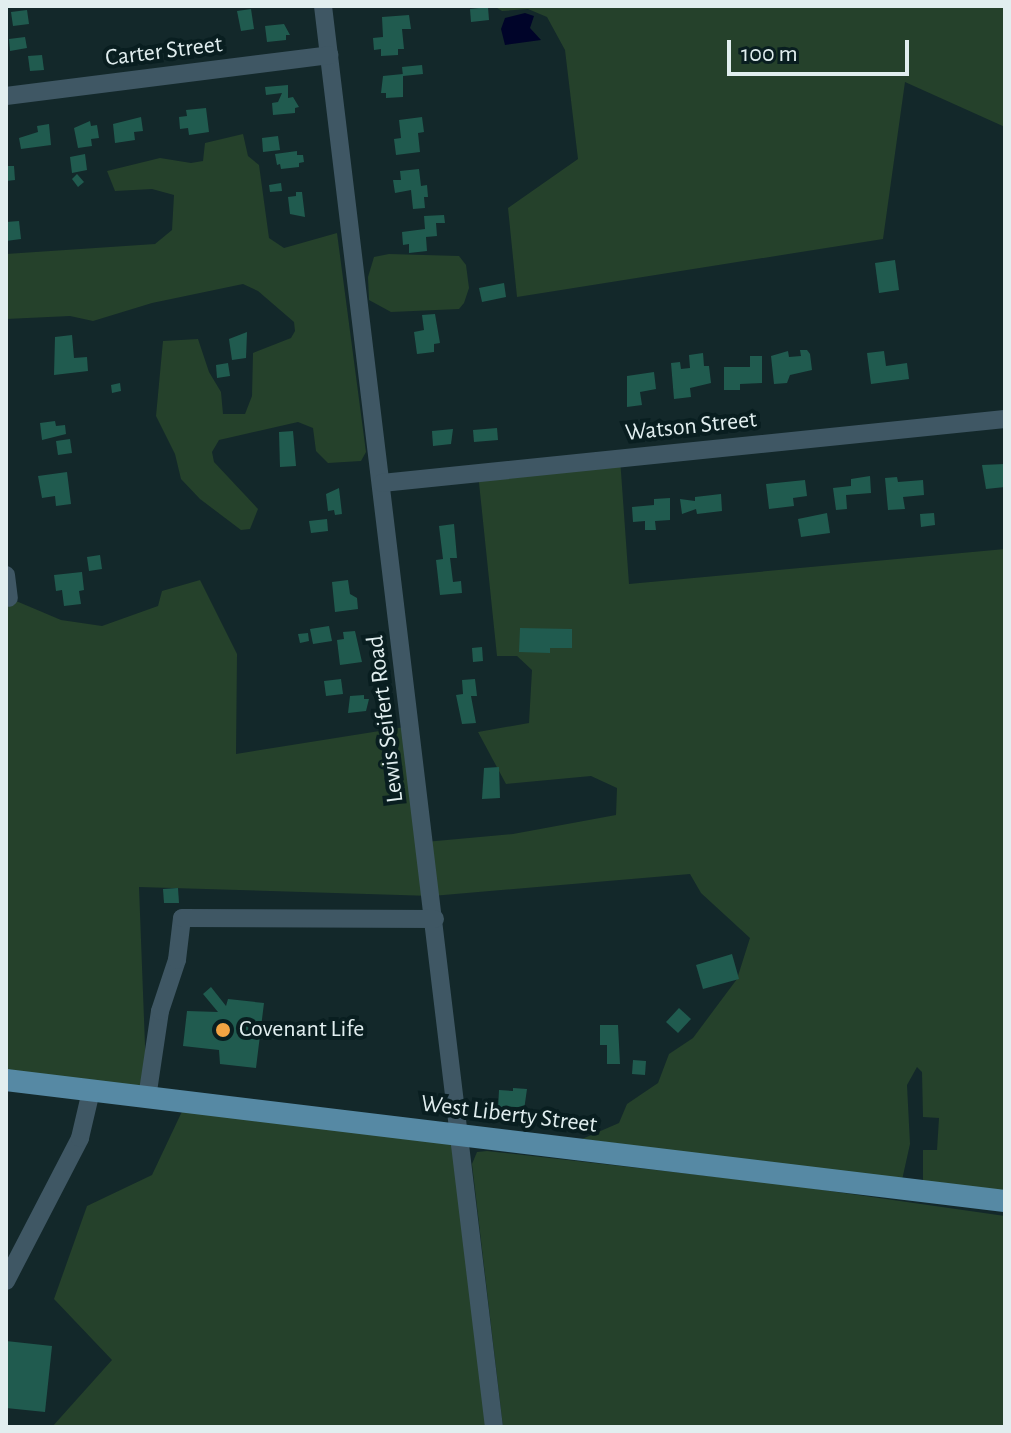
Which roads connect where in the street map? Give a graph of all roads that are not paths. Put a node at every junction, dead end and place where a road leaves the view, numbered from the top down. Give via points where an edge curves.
1 (323, 6) edge
2 (329, 55) junction
3 (6, 96) edge
4 (1005, 419) edge
5 (382, 483) junction
6 (6, 575) edge
7 (9, 598) dead end
8 (435, 919) junction
9 (6, 1080) edge
10 (91, 1091) junction
11 (147, 1098) junction
12 (460, 1136) junction
13 (1005, 1201) edge
14 (6, 1281) edge
15 (494, 1427) edge

1 - 2 street, Lewis Seifert Road
2 - 3 street, Carter Street
2 - 5 street, Lewis Seifert Road
4 - 5 street, Watson Street
5 - 8 street, Lewis Seifert Road
6 - 7 street
8 - 11 street via 182,918
8 - 12 street, Lewis Seifert Road
9 - 10 main road, West Liberty Street
10 - 11 main road, West Liberty Street
10 - 14 street via 80,1138
11 - 12 main road, West Liberty Street
12 - 13 main road, West Liberty Street
12 - 15 street, Lewis Seifert Road

